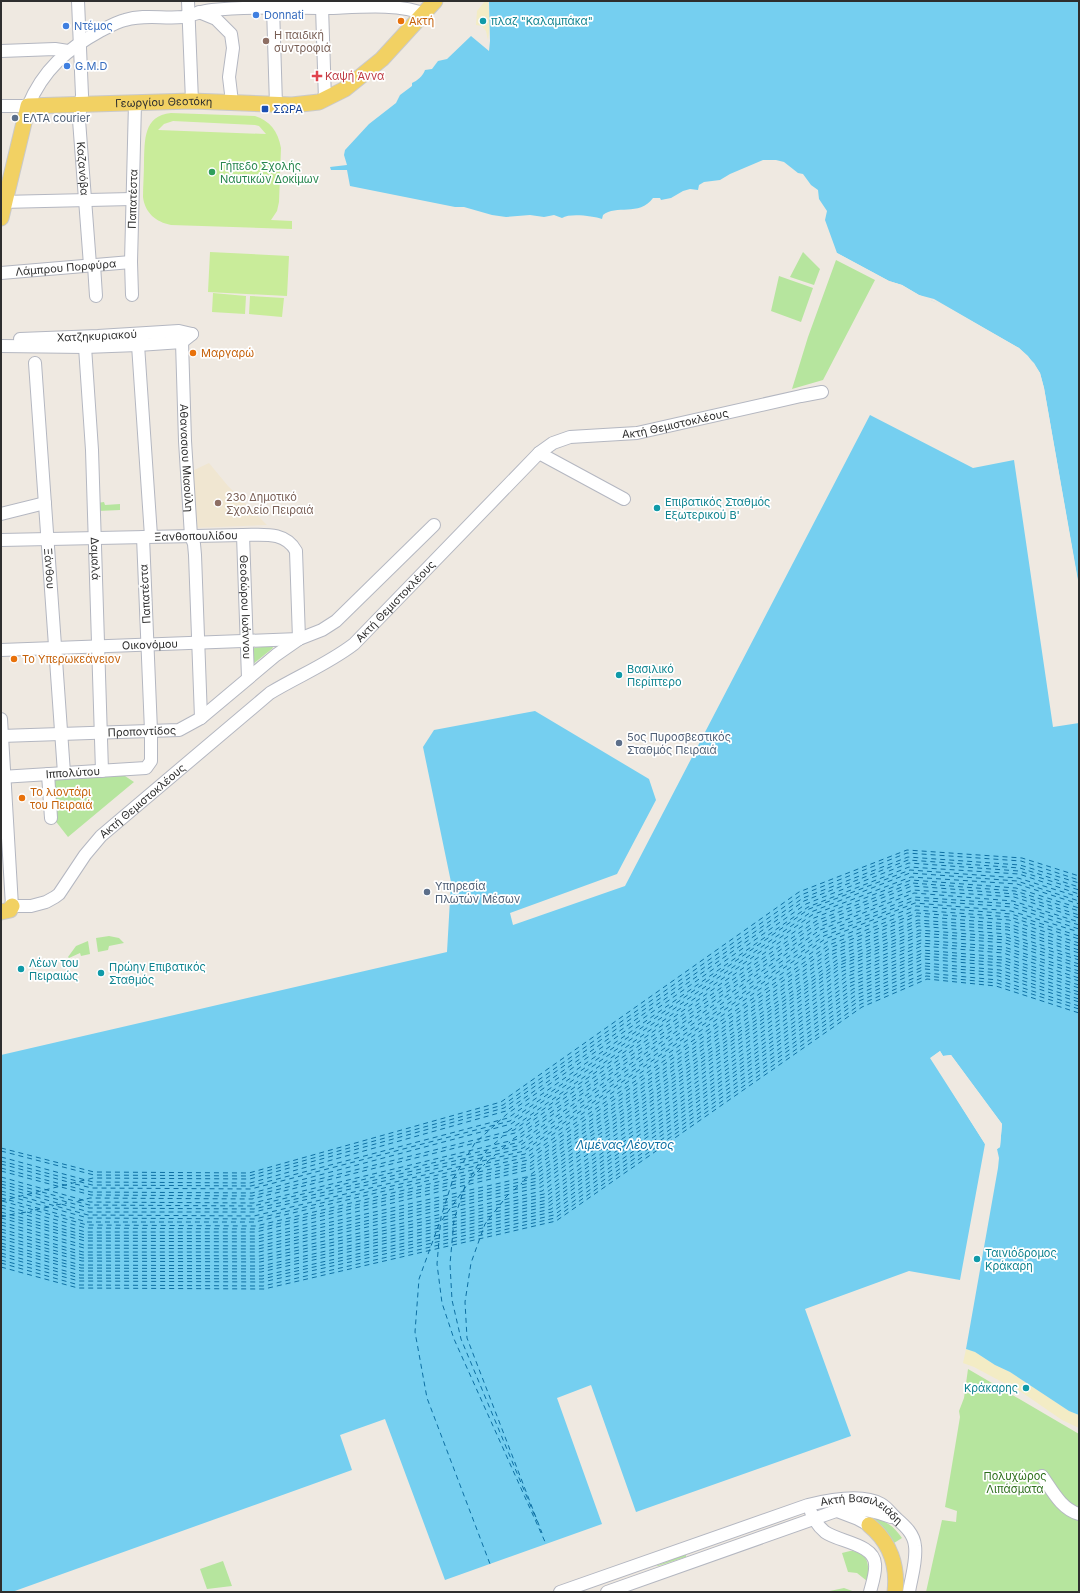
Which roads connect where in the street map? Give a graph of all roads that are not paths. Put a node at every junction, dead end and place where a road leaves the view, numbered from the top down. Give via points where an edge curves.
1 (78, 1) edge
2 (188, 1) edge
3 (435, 1) edge
4 (251, 4) edge
5 (376, 4) edge
6 (326, 5) edge
7 (273, 7) junction
8 (193, 14) junction
9 (424, 14) junction
10 (80, 43) junction
11 (1, 51) edge
12 (68, 51) junction
13 (325, 100) junction
14 (192, 101) junction
15 (232, 102) junction
16 (135, 103) junction
17 (81, 104) junction
18 (276, 104) junction
19 (1, 106) edge
20 (28, 106) junction
21 (132, 199) junction
22 (84, 200) junction
23 (3, 202) edge
24 (1, 218) edge
25 (131, 262) junction
26 (92, 265) junction
27 (1, 273) edge
28 (132, 295) dead end
29 (96, 296) dead end
30 (1, 340) edge
31 (182, 342) junction
32 (138, 345) junction
33 (1, 346) edge
34 (85, 347) junction
35 (35, 363) dead end
36 (822, 392) dead end
37 (539, 453) junction
38 (624, 499) dead end
39 (45, 503) junction
40 (1, 514) edge
41 (434, 525) dead end
42 (243, 535) junction
43 (191, 536) junction
44 (147, 537) junction
45 (94, 538) junction
46 (1, 540) edge
47 (48, 540) junction
48 (299, 639) junction
49 (247, 641) junction
50 (199, 642) junction
51 (148, 644) junction
52 (97, 646) junction
53 (55, 647) junction
54 (1, 650) edge
55 (248, 678) junction
56 (201, 718) junction
57 (1, 719) edge
58 (151, 731) junction
59 (100, 733) junction
60 (61, 734) junction
61 (1, 736) edge
62 (146, 768) joint
63 (102, 771) junction
64 (64, 773) junction
65 (48, 774) junction
66 (3, 777) edge
67 (51, 818) dead end
68 (4, 825) edge
69 (6, 908) edge
70 (1042, 1476) dead end
71 (808, 1505) junction
72 (836, 1511) junction
73 (1079, 1514) edge
74 (896, 1518) junction
75 (813, 1519) junction
76 (869, 1525) joint
77 (560, 1592) edge
78 (607, 1592) edge
79 (870, 1592) edge
80 (895, 1592) edge
81 (909, 1592) edge

1 - 10 street, Καζανόβα
2 - 8 street
3 - 9 main road
4 - 7 street
4 - 8 street
5 - 6 street
5 - 9 street
6 - 7 street
6 - 13 street
7 - 18 street
8 - 10 street via 125,20
8 - 14 street
8 - 15 street via 216,19 231,34 229,78
9 - 13 main road via 382,59 345,89
10 - 12 street
10 - 17 street, Καζανόβα
11 - 12 street
12 - 20 street via 45,76
13 - 18 main road, Γεωργίου Θεοτόκη via 309,104
14 - 15 main road, Γεωργίου Θεοτόκη
14 - 16 main road, Γεωργίου Θεοτόκη
15 - 18 main road, Γεωργίου Θεοτόκη
16 - 17 main road, Γεωργίου Θεοτόκη
16 - 21 street, Παπατέστα
17 - 20 main road, Γεωργίου Θεοτόκη
17 - 22 street, Καζανόβα via 79,120
19 - 20 street, Γεωργίου Θεοτόκη
20 - 23 main road
21 - 22 street
21 - 25 street, Παπατέστα
22 - 23 street
22 - 26 street, Καζανόβα
23 - 24 main road
25 - 26 street, Λάμπρου Πορφύρα
25 - 28 street, Παπατέστα
26 - 27 street, Λάμπρου Πορφύρα
26 - 29 street, Καζανόβα
30 - 31 street, Χατζηκυριακού via 179,331 192,334
31 - 32 street, Χατζηκυριακού
31 - 43 street, Αθανασιου Μιαούλη
32 - 34 street, Χατζηκυριακού
32 - 44 street, Παπατέστα
33 - 34 street, Χατζηκυριακού
34 - 45 street, Δαμαλά via 92,450
35 - 39 street, Ξάνθου
36 - 37 street, Ακτή Θεμιστοκλέους via 637,433 570,437
37 - 38 street
37 - 69 street, Ακτή Θεμιστοκλέους via 354,644 333,659 270,693 127,814 91,847 59,894 40,904
39 - 40 street
39 - 47 street, Ξάνθου
41 - 48 street via 336,621
42 - 43 street, Ξανθοπουλίδου
42 - 48 street, Ξανθοπουλίδου via 281,536 296,551
42 - 49 street, Θεοδώρου Ιωάννου
43 - 44 street, Ξανθοπουλίδου
43 - 50 street, Αθανασιου Μιαούλη via 194,544
44 - 45 street, Ξανθοπουλίδου
44 - 51 street, Παπατέστα
45 - 47 street, Ξανθοπουλίδου
45 - 52 street, Δαμαλά
46 - 47 street, Ξανθοπουλίδου
47 - 53 street, Ξάνθου
48 - 49 street, Οικονόμου
48 - 55 street, Προποντίδος via 276,654
49 - 50 street, Οικονόμου
49 - 55 street, Θεοδώρου Ιωάννου
50 - 51 street, Οικονόμου
50 - 56 street, Αθανασιου Μιαούλη
51 - 52 street, Οικονόμου
51 - 58 street, Παπατέστα
52 - 53 street, Οικονόμου
52 - 59 street, Δαμαλά
53 - 54 street, Οικονόμου
53 - 60 street, Ξάνθου
55 - 56 street, Προποντίδος
56 - 58 street, Προποντίδος via 179,730
57 - 61 street
58 - 59 street, Προποντίδος
58 - 62 street, Παπατέστα via 151,761
59 - 60 street, Προποντίδος
59 - 63 street, Δαμαλά
60 - 61 street, Προποντίδος
60 - 64 street, Ξάνθου
61 - 66 street
62 - 63 street, Ιππολύτου
63 - 64 street, Ιππολύτου
64 - 65 street, Ιππολύτου
65 - 66 street, Ιππολύτου
65 - 67 street
66 - 68 street
68 - 69 street
70 - 73 street via 1063,1505 1069,1511
71 - 74 street, Ακτή Βασιλειάδη via 833,1500 866,1500 882,1505
71 - 75 street
71 - 77 street, Ακτή Βασιλειάδη
72 - 74 street, Ακτή Βασιλειάδη via 849,1508 863,1509
72 - 75 street, Ακτή Βασιλειάδη
72 - 76 street
74 - 81 street via 909,1531 916,1546
75 - 78 street, Ακτή Βασιλειάδη
75 - 79 street via 826,1532 859,1545 874,1558
76 - 80 main road via 891,1553 895,1569

